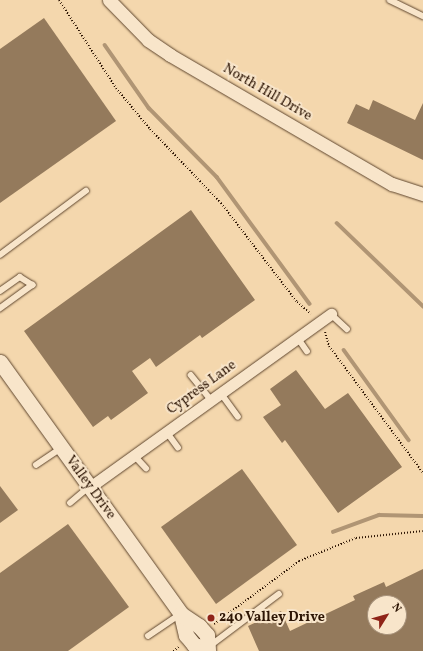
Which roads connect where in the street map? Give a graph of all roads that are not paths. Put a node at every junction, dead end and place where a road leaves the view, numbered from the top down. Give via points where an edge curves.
1 (109, 0) edge
2 (390, 0) edge
3 (423, 16) edge
4 (86, 191) dead end
5 (423, 194) edge
6 (0, 255) edge
7 (0, 291) edge
8 (0, 309) edge
9 (332, 314) joint
10 (347, 329) dead end
11 (298, 338) junction
12 (307, 351) dead end
13 (1, 365) edge
14 (191, 375) dead end
15 (222, 393) junction
16 (211, 400) junction
17 (238, 416) dead end
18 (167, 432) junction
19 (178, 447) dead end
20 (62, 448) junction
21 (134, 456) junction
22 (36, 465) dead end
23 (146, 468) dead end
24 (90, 487) junction
25 (70, 503) dead end
26 (279, 594) dead end
27 (181, 614) junction
28 (148, 636) dead end
29 (207, 650) edge

1 - 5 street, North Hill Drive via 148,40 170,55 392,184
2 - 3 lane
4 - 6 lane
7 - 8 lane via 20,277 33,284
9 - 10 lane
9 - 11 street, Cypress Lane
11 - 12 lane
11 - 15 street, Cypress Lane
13 - 20 main road, Valley Drive
14 - 16 lane
15 - 16 street, Cypress Lane
15 - 17 lane
16 - 18 street, Cypress Lane
18 - 19 lane
18 - 21 street, Cypress Lane
20 - 22 lane
20 - 24 main road, Valley Drive
21 - 23 lane
21 - 24 street, Cypress Lane
24 - 25 lane
24 - 27 main road, Valley Drive
26 - 29 lane
27 - 28 lane
27 - 29 main road, Valley Drive via 207,635

